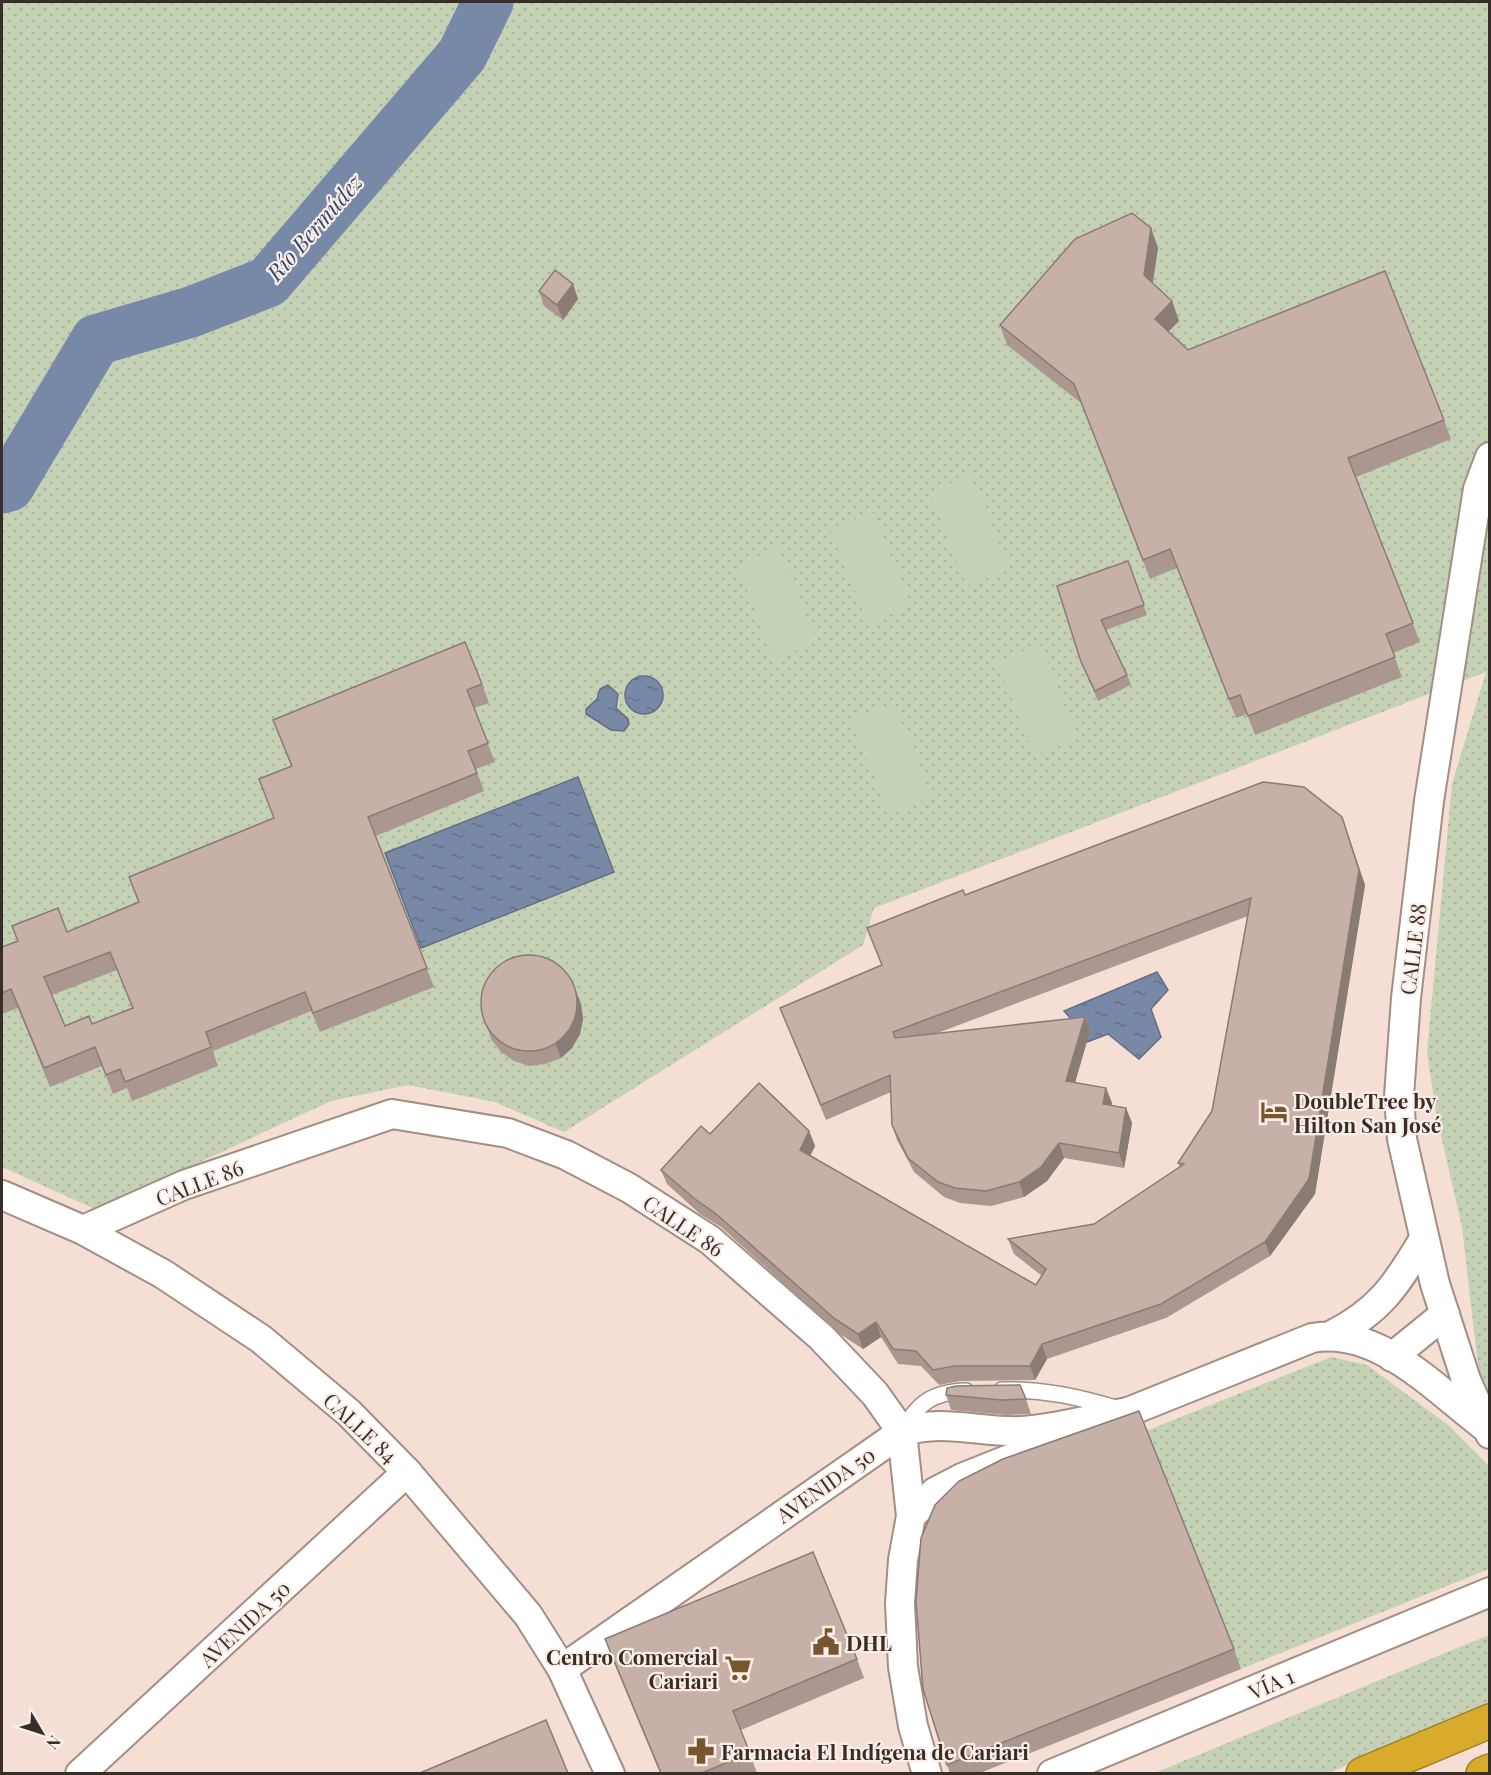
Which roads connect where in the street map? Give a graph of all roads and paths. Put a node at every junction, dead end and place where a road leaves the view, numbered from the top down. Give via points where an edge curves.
1 (1490, 457) edge
2 (2, 1196) edge
3 (83, 1230) junction
4 (1424, 1239) junction
5 (1445, 1314) junction
6 (1332, 1335) junction
7 (1392, 1357) junction
8 (1128, 1412) junction
9 (1487, 1430) edge
10 (902, 1431) junction
11 (407, 1472) junction
12 (911, 1516) junction
13 (1490, 1592) edge
14 (562, 1669) junction
15 (1490, 1721) edge
16 (1490, 1771) edge
17 (80, 1773) edge
18 (610, 1773) edge
19 (927, 1773) edge
20 (1052, 1773) edge
21 (1363, 1773) edge
22 (1483, 1773) edge

1 - 4 street, CALLE 88 via 1478,489 1429,801 1406,998 1400,1096 1402,1139
2 - 3 street, CALLE 84
3 - 10 street, CALLE 86 via 184,1185 392,1114 508,1133 577,1160 710,1240 821,1337
3 - 11 street, CALLE 84 via 163,1274 261,1339 349,1413
4 - 5 street, CALLE 88
4 - 6 street, AVENIDA 50 via 1397,1284 1375,1308
5 - 7 street
5 - 9 street, CALLE 88
6 - 7 street, AVENIDA 50 via 1360,1340
6 - 8 street, AVENIDA 50 via 1312,1338
7 - 9 street, AVENIDA 50
8 - 10 street, AVENIDA 50 via 1023,1431 949,1425
8 - 10 lane via 1044,1390 986,1391 934,1396 914,1410
8 - 12 street, AVENIDA 50 via 964,1477 935,1492
10 - 12 street
10 - 14 street, AVENIDA 50
11 - 14 street, CALLE 84 via 514,1598
11 - 17 street, AVENIDA 50
12 - 19 street via 900,1604 903,1667 913,1726
13 - 20 street, VÍA 1
14 - 18 street, CALLE 84
15 - 21 highway
16 - 22 highway

